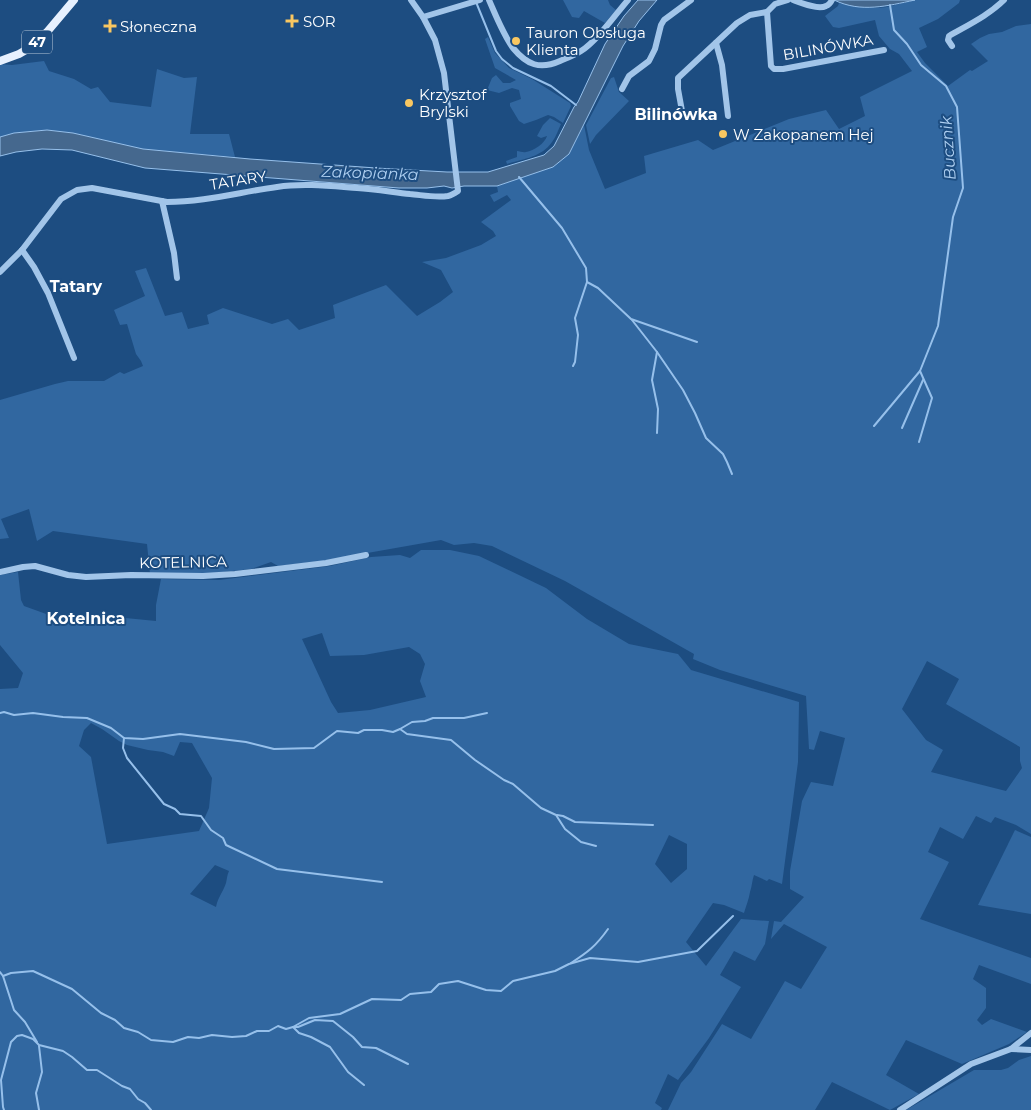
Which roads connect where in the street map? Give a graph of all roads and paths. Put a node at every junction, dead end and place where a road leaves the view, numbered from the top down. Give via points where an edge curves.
1 (68, 0) edge
2 (74, 0) edge
3 (411, 0) edge
4 (480, 0) edge
5 (489, 0) edge
6 (628, 0) edge
7 (691, 0) edge
8 (788, 0) edge
9 (793, 0) edge
10 (832, 0) edge
11 (1004, 0) edge
12 (65, 11) junction
13 (767, 12) junction
14 (422, 17) junction
15 (716, 43) junction
16 (952, 46) dead end
17 (884, 50) dead end
18 (0, 61) edge
19 (622, 89) dead end
20 (682, 111) dead end
21 (728, 116) dead end
22 (162, 201) junction
23 (22, 250) junction
24 (0, 272) edge
25 (177, 278) dead end
26 (74, 358) dead end
27 (366, 555) dead end
28 (0, 572) edge
29 (1031, 1033) edge
30 (1011, 1049) junction
31 (1031, 1050) edge
32 (900, 1110) edge

1 - 12 main road, 47
2 - 12 main road, 47
3 - 14 street, TATARY
4 - 14 street
5 - 6 street via 515,50 528,62 544,66 582,51
7 - 19 street via 664,20 648,61 629,76
8 - 13 street via 775,4
9 - 10 street via 808,6 825,7
11 - 16 street via 988,14 949,36
12 - 18 main road, 47 via 31,47
13 - 15 street via 750,15
13 - 17 street, BILINÓWKA via 771,66 774,69
14 - 22 street, TATARY via 435,40 444,72 458,188 454,194 432,197 372,189 278,186 209,198
15 - 20 street via 678,78
15 - 21 street
22 - 23 street, TATARY via 92,188 77,190 61,199
22 - 25 street
23 - 24 street, TATARY
23 - 26 street via 48,293
27 - 28 street, KOTELNICA via 326,563 203,576 86,577 35,566
29 - 30 street
30 - 31 street
30 - 32 street via 971,1064

